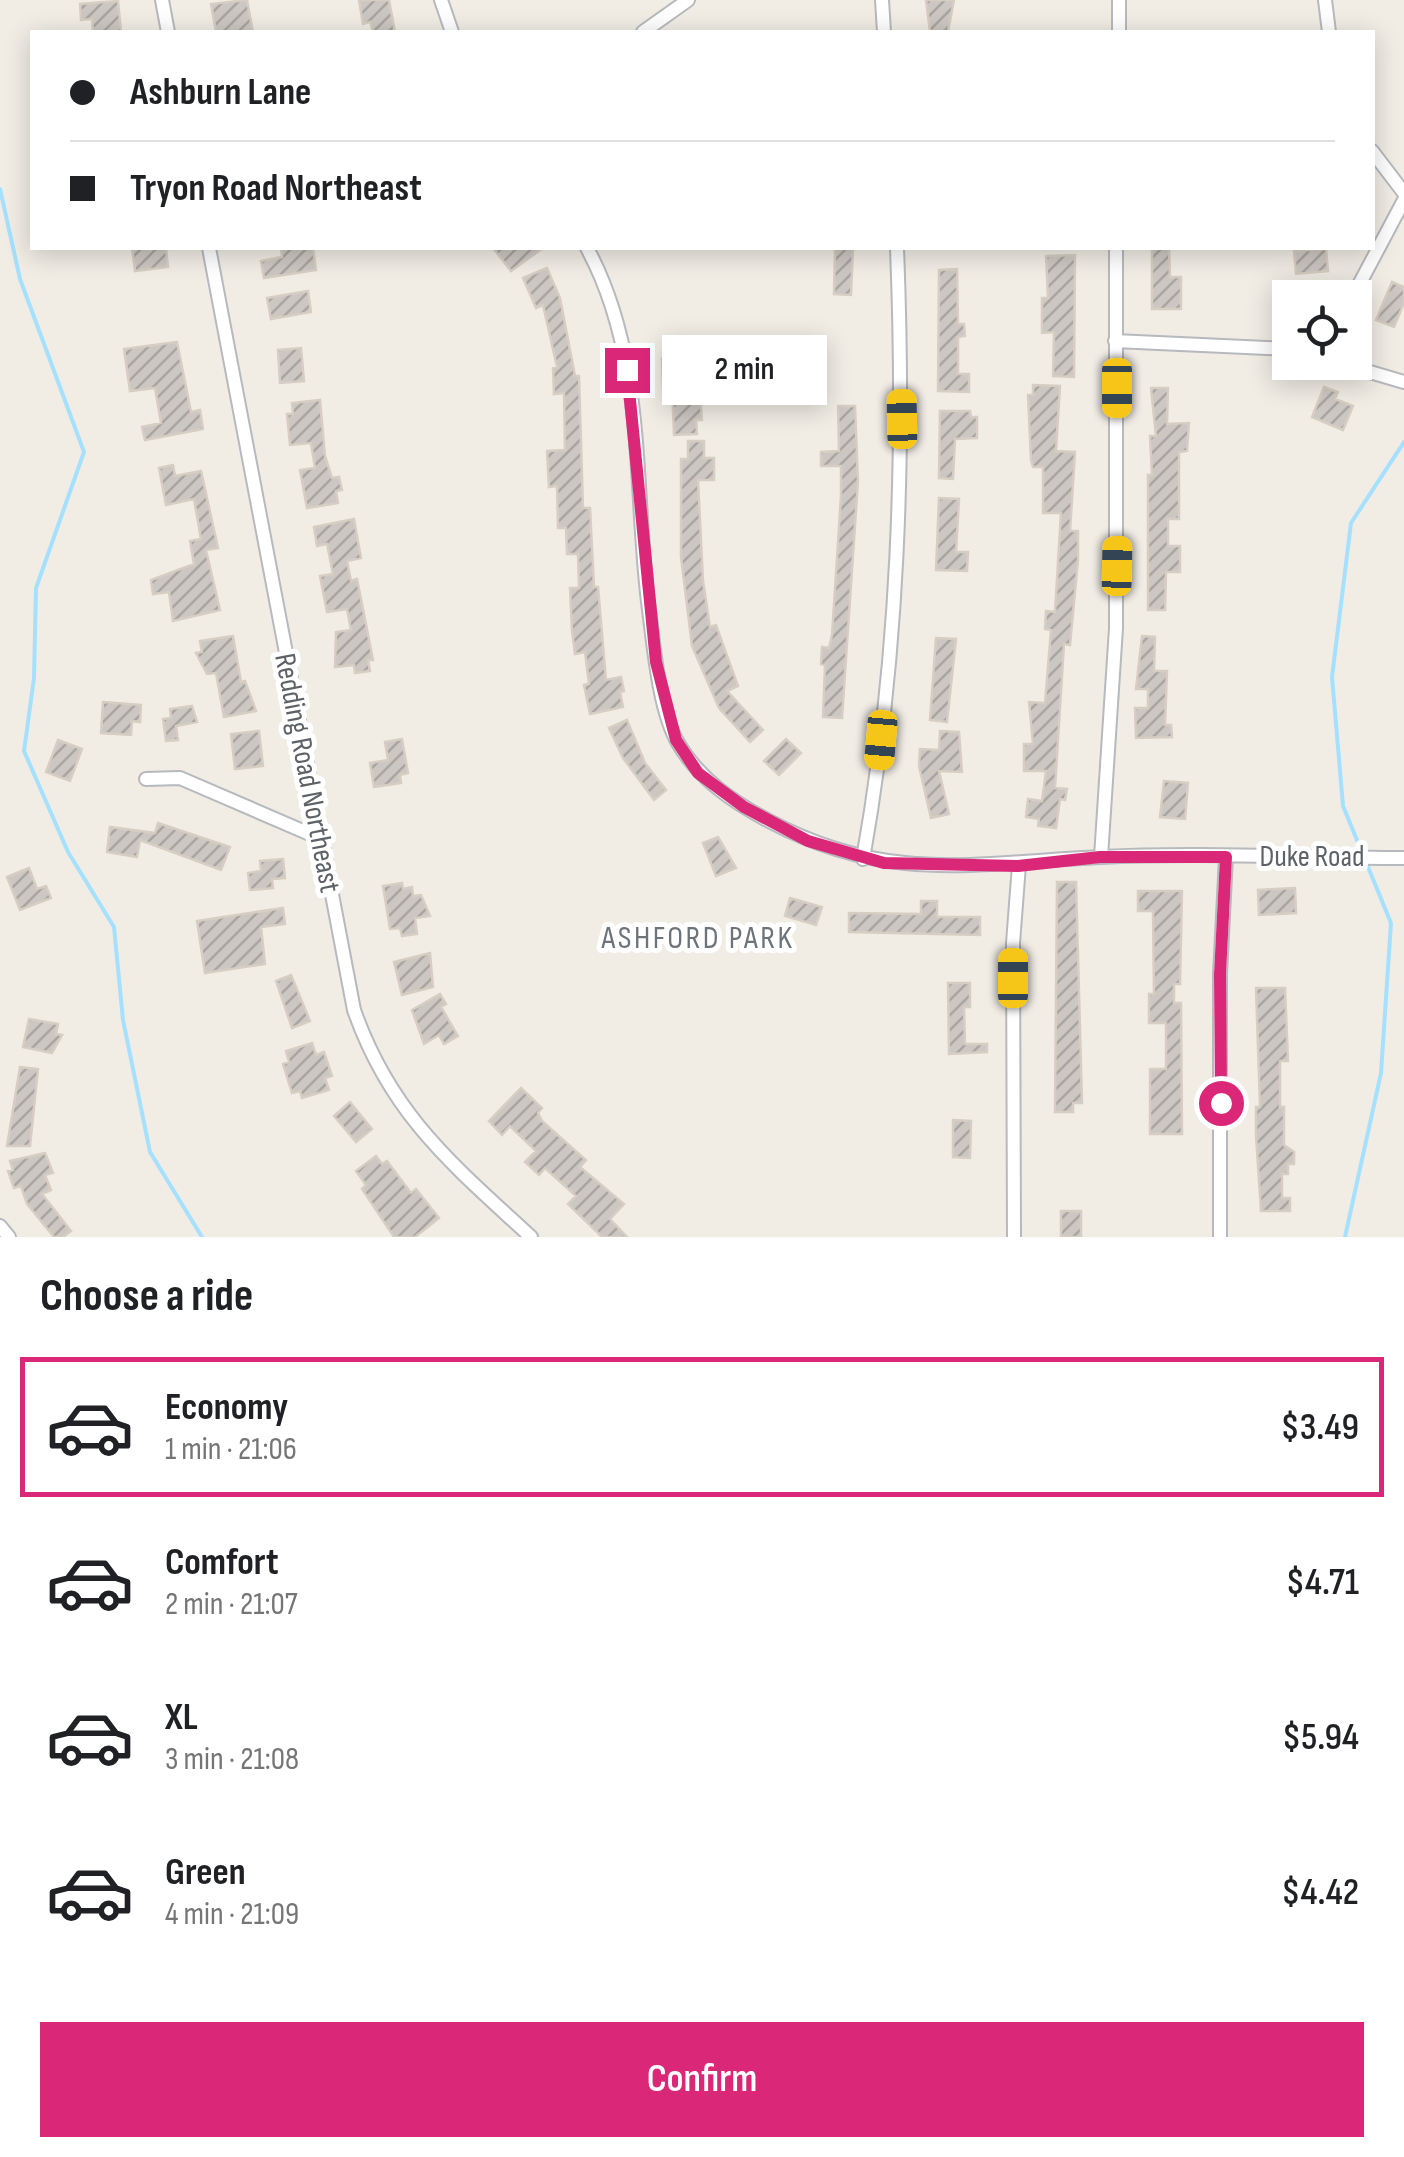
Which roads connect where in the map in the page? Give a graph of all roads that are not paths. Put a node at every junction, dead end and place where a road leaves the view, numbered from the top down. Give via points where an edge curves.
1 (162, 0) edge
2 (441, 0) edge
3 (688, 0) edge
4 (882, 0) edge
5 (1119, 0) edge
6 (1325, 0) edge
7 (168, 30) edge
8 (451, 30) edge
9 (646, 30) edge
10 (884, 30) edge
11 (1119, 30) edge
12 (1329, 30) edge
13 (1375, 155) edge
14 (1404, 196) edge
15 (208, 250) edge
16 (588, 250) edge
17 (897, 250) edge
18 (1116, 250) edge
19 (1361, 280) edge
20 (1115, 341) junction
21 (1272, 348) edge
22 (1372, 373) edge
23 (1404, 382) edge
24 (146, 778) dead end
25 (319, 838) junction
26 (1100, 857) junction
27 (1226, 857) junction
28 (1404, 858) edge
29 (863, 859) junction
30 (1018, 866) junction
31 (0, 1226) edge
32 (9, 1237) edge
33 (531, 1237) edge
34 (1014, 1237) edge
35 (1220, 1237) edge

1 - 7 street
2 - 8 street
3 - 9 street
4 - 10 street
5 - 11 street
6 - 12 street
13 - 14 street
14 - 19 street
15 - 25 street, Redding Road Northeast
16 - 29 street, Duke Road via 607,290 627,370 648,604 676,740 698,773 744,807 808,841
17 - 29 street via 901,470 883,721
18 - 20 street
20 - 21 street
20 - 26 street via 1116,628
22 - 23 street
24 - 25 street via 180,778
25 - 33 street, Redding Road Northeast via 354,1010 386,1084 407,1116
26 - 27 street, Duke Road
26 - 30 street, Duke Road
27 - 28 street, Duke Road
27 - 35 street
29 - 30 street, Duke Road via 906,866
30 - 34 street
31 - 32 street

